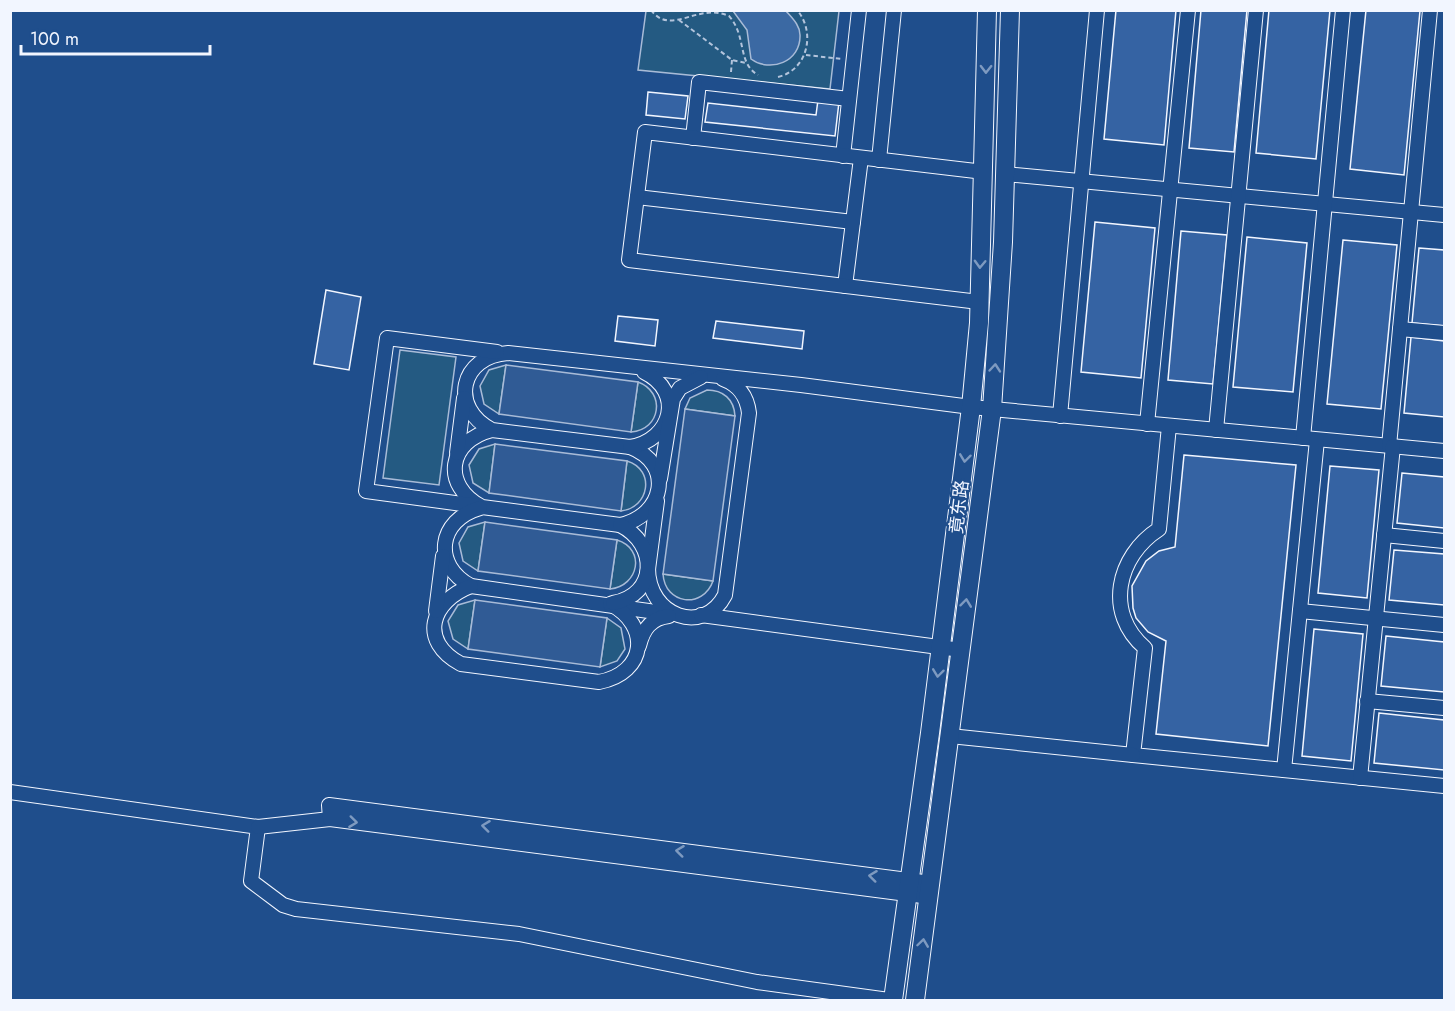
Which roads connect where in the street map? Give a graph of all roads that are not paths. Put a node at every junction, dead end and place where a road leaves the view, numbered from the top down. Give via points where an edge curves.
1 (859, 10) edge
2 (894, 10) edge
3 (987, 10) edge
4 (1010, 10) edge
5 (1097, 10) edge
6 (1188, 10) edge
7 (1256, 10) edge
8 (1344, 10) edge
9 (1430, 10) edge
10 (849, 99) junction
11 (693, 138) junction
12 (843, 156) junction
13 (861, 158) junction
14 (879, 160) junction
15 (984, 172) junction
16 (1005, 174) junction
17 (1082, 180) junction
18 (1170, 189) junction
19 (1239, 195) junction
20 (637, 197) junction
21 (1325, 204) junction
22 (1411, 212) junction
23 (1444, 215) edge
24 (853, 222) junction
25 (845, 286) junction
26 (979, 302) junction
27 (1400, 329) junction
28 (1444, 333) edge
29 (508, 353) junction
30 (633, 369) junction
31 (718, 377) junction
32 (781, 383) junction
33 (465, 390) junction
34 (971, 407) junction
35 (992, 409) junction
36 (748, 413) junction
37 (668, 416) junction
38 (1060, 416) junction
39 (1147, 424) junction
40 (1169, 426) junction
41 (492, 429) junction
42 (1216, 430) junction
43 (1310, 439) junction
44 (1391, 446) junction
45 (630, 447) junction
46 (1444, 451) edge
47 (455, 467) junction
48 (658, 491) junction
49 (450, 503) junction
50 (482, 507) junction
51 (620, 525) junction
52 (1384, 535) junction
53 (1444, 541) edge
54 (444, 546) junction
55 (648, 568) junction
56 (471, 586) junction
57 (727, 588) junction
58 (609, 604) junction
59 (643, 609) junction
60 (1300, 611) junction
61 (679, 615) junction
62 (701, 615) junction
63 (1376, 618) junction
64 (742, 621) junction
65 (434, 624) junction
66 (1444, 625) edge
67 (942, 647) junction
68 (961, 650) junction
69 (638, 651) junction
70 (1367, 701) junction
71 (1444, 708) edge
72 (950, 735) junction
73 (1133, 755) junction
74 (1284, 770) junction
75 (1360, 778) junction
76 (1444, 786) edge
77 (10, 792) edge
78 (258, 827) junction
79 (909, 887) junction
80 (930, 890) junction
81 (891, 1000) edge
82 (915, 1000) edge

1 - 10 street
2 - 14 street
3 -> 15 main road, 竟东路
4 - 16 main road, 竟东路
5 - 17 street
6 - 18 street
7 - 19 street
8 - 21 street
9 - 22 street
10 - 11 street via 699,82
10 - 12 street
11 - 12 street
11 - 20 street via 645,132
12 - 13 street
13 - 14 street
13 - 24 street
14 - 15 street
15 -> 26 main road, 竟东路
16 - 17 street
35 -> 16 main road, 竟东路
17 - 18 street
17 - 38 street
18 - 19 street
18 - 39 street
19 - 21 street
19 - 42 street
20 - 24 street
20 - 25 street via 629,260
21 - 22 street
21 - 43 street
22 - 23 street
22 - 27 street
24 - 25 street
25 - 26 street
26 - 34 main road, 竟东路
27 - 28 street
27 - 44 street
29 - 30 street
29 - 33 street via 479,363 467,378
29 - 49 street via 387,338 366,491
30 - 31 street
30 - 37 street via 657,380 669,403
31 - 32 street
31 - 36 street via 741,390 748,402
31 - 37 street via 704,376 680,388
32 - 34 street
32 - 36 street via 763,388
33 - 41 street via 471,414
33 - 47 street
34 - 35 street
34 -> 67 main road, 竟东路
35 - 38 street
68 -> 35 main road, 竟东路
36 - 57 street
37 - 45 street via 654,438
37 - 48 street
38 - 39 street
39 - 40 street
40 - 42 street
40 - 73 street via 1159,529 1131,556 1120,584 1120,604 1126,623 1145,648
41 - 45 street
41 - 47 street via 464,444
42 - 43 street
43 - 44 street
43 - 60 street
44 - 46 street
44 - 52 street
45 - 48 street via 647,457 655,468
47 - 49 street
47 - 50 street via 461,492
48 - 51 street via 644,516
48 - 55 street
49 - 50 street
49 - 54 street
50 - 51 street
50 - 54 street via 453,523
51 - 55 street via 637,536 644,547
52 - 53 street
52 - 63 street
54 - 56 street via 451,570
54 - 65 street
55 - 58 street via 643,585 634,595
55 - 59 street
55 - 61 street via 654,597 663,608
56 - 58 street
56 - 65 street via 444,601
57 - 62 street via 718,606
57 - 64 street via 730,606
58 - 59 street
58 - 69 street via 627,614 634,625
59 - 61 street
59 - 69 street
60 - 63 street
60 - 74 street
61 - 62 street
61 - 69 street via 653,620 646,627
62 - 64 street
63 - 66 street
63 - 70 street
64 - 67 street
65 - 69 street via 435,637 449,658 461,664 599,682 624,673
67 - 68 street
67 -> 79 main road, 竟东路
68 - 72 main road, 竟东路
70 - 71 street
70 - 75 street
72 - 73 street
72 - 80 main road, 竟东路
73 - 74 street
74 - 75 street
75 - 76 street
77 - 78 street
78 - 79 street via 330,819 329,805
78 - 81 street via 251,881 283,905 296,909 519,934 757,982
79 - 80 street
79 - 81 main road, 竟东路
82 -> 80 main road, 竟东路

